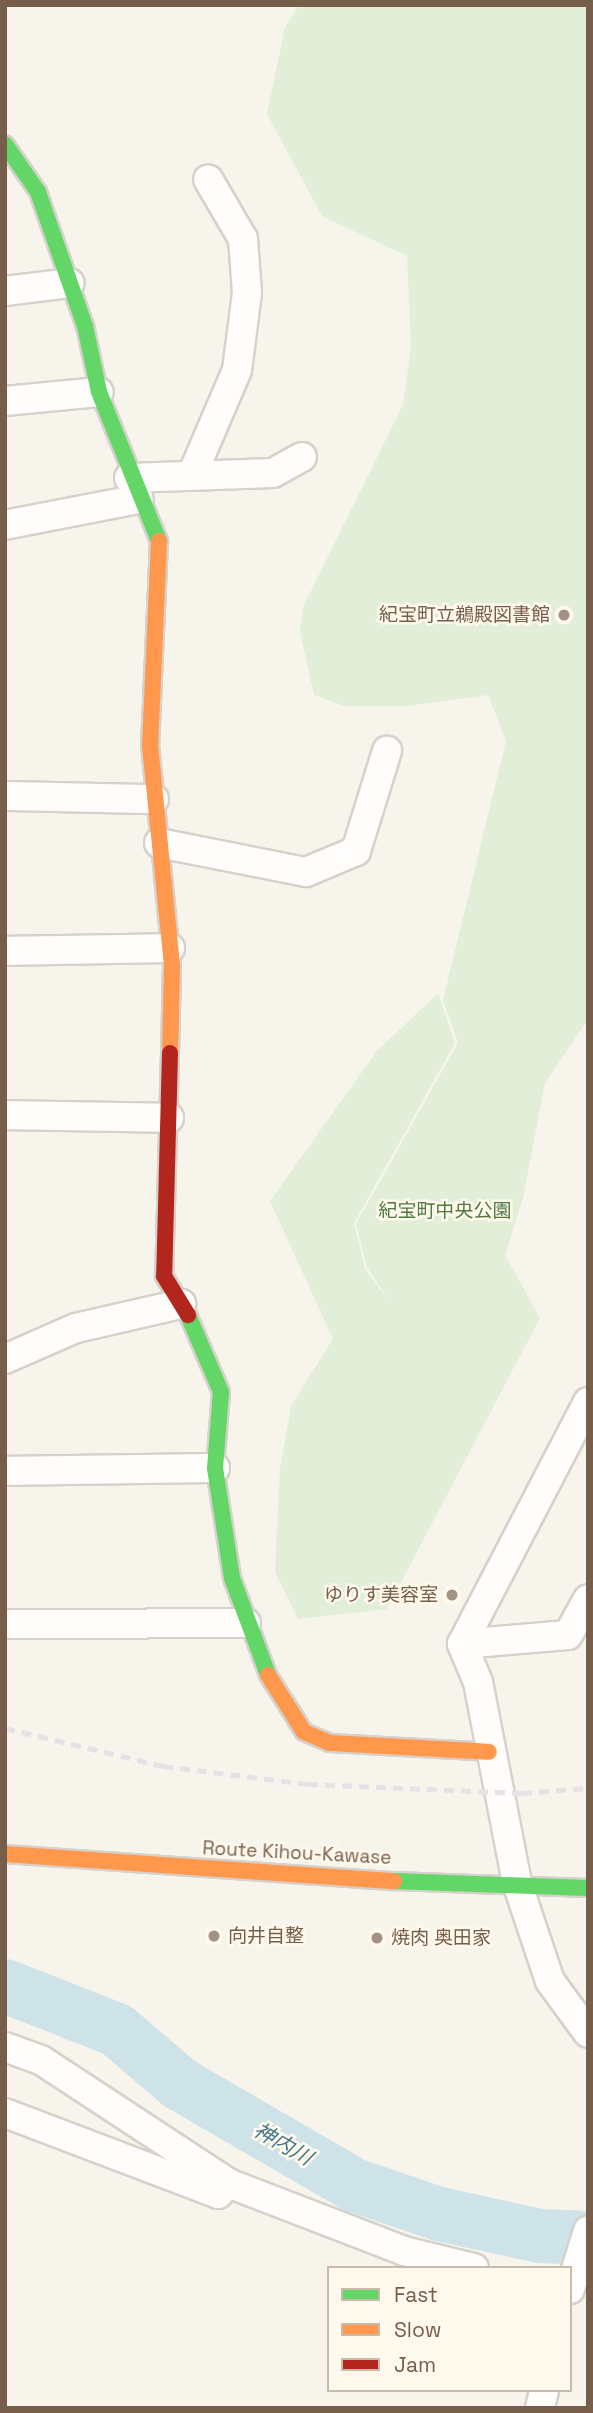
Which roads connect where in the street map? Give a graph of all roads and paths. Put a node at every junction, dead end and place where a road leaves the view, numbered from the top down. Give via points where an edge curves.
1 (5, 145) edge
2 (208, 179) dead end
3 (69, 283) junction
4 (5, 291) edge
5 (99, 391) junction
6 (5, 401) edge
7 (302, 457) dead end
8 (192, 475) junction
9 (134, 488) junction
10 (5, 525) edge
11 (387, 751) dead end
12 (5, 796) edge
13 (154, 799) junction
14 (159, 843) junction
15 (170, 948) junction
16 (5, 951) edge
17 (5, 1115) edge
18 (169, 1118) junction
19 (181, 1304) junction
20 (5, 1359) edge
21 (588, 1402) edge
22 (215, 1468) junction
23 (5, 1471) edge
24 (588, 1599) edge
25 (246, 1623) junction
26 (5, 1624) edge
27 (462, 1644) junction
28 (489, 1752) junction
29 (5, 1854) edge
30 (517, 1883) junction
31 (588, 1888) edge
32 (588, 2033) edge
33 (5, 2047) edge
34 (5, 2113) edge
35 (228, 2183) junction
36 (588, 2231) edge
37 (466, 2266) edge
38 (572, 2282) edge

1 - 3 street via 38,192
2 - 8 street via 243,239 247,293 237,370
3 - 4 street
3 - 5 street
5 - 6 street
5 - 9 street
7 - 8 street via 273,473
8 - 9 street
9 - 10 street
9 - 13 street via 160,544 150,745
11 - 14 street via 356,851 306,872
12 - 13 street
13 - 14 street
14 - 15 street
15 - 16 street
15 - 18 street
17 - 18 street
18 - 19 street via 164,1276
19 - 20 street via 76,1328
19 - 22 street via 205,1342 221,1392
21 - 27 street
22 - 23 street
22 - 25 street via 232,1578
24 - 27 street via 568,1635
25 - 26 street
25 - 28 street via 257,1657 304,1732 330,1743
27 - 28 street via 478,1682
28 - 30 street
29 - 30 street, Route Kihou-Kawase via 285,1877
30 - 31 street, Route Kihou-Kawase
30 - 32 street via 550,1981
33 - 35 street via 41,2060
34 - 35 street via 218,2194
35 - 37 street via 404,2251
36 - 38 street

